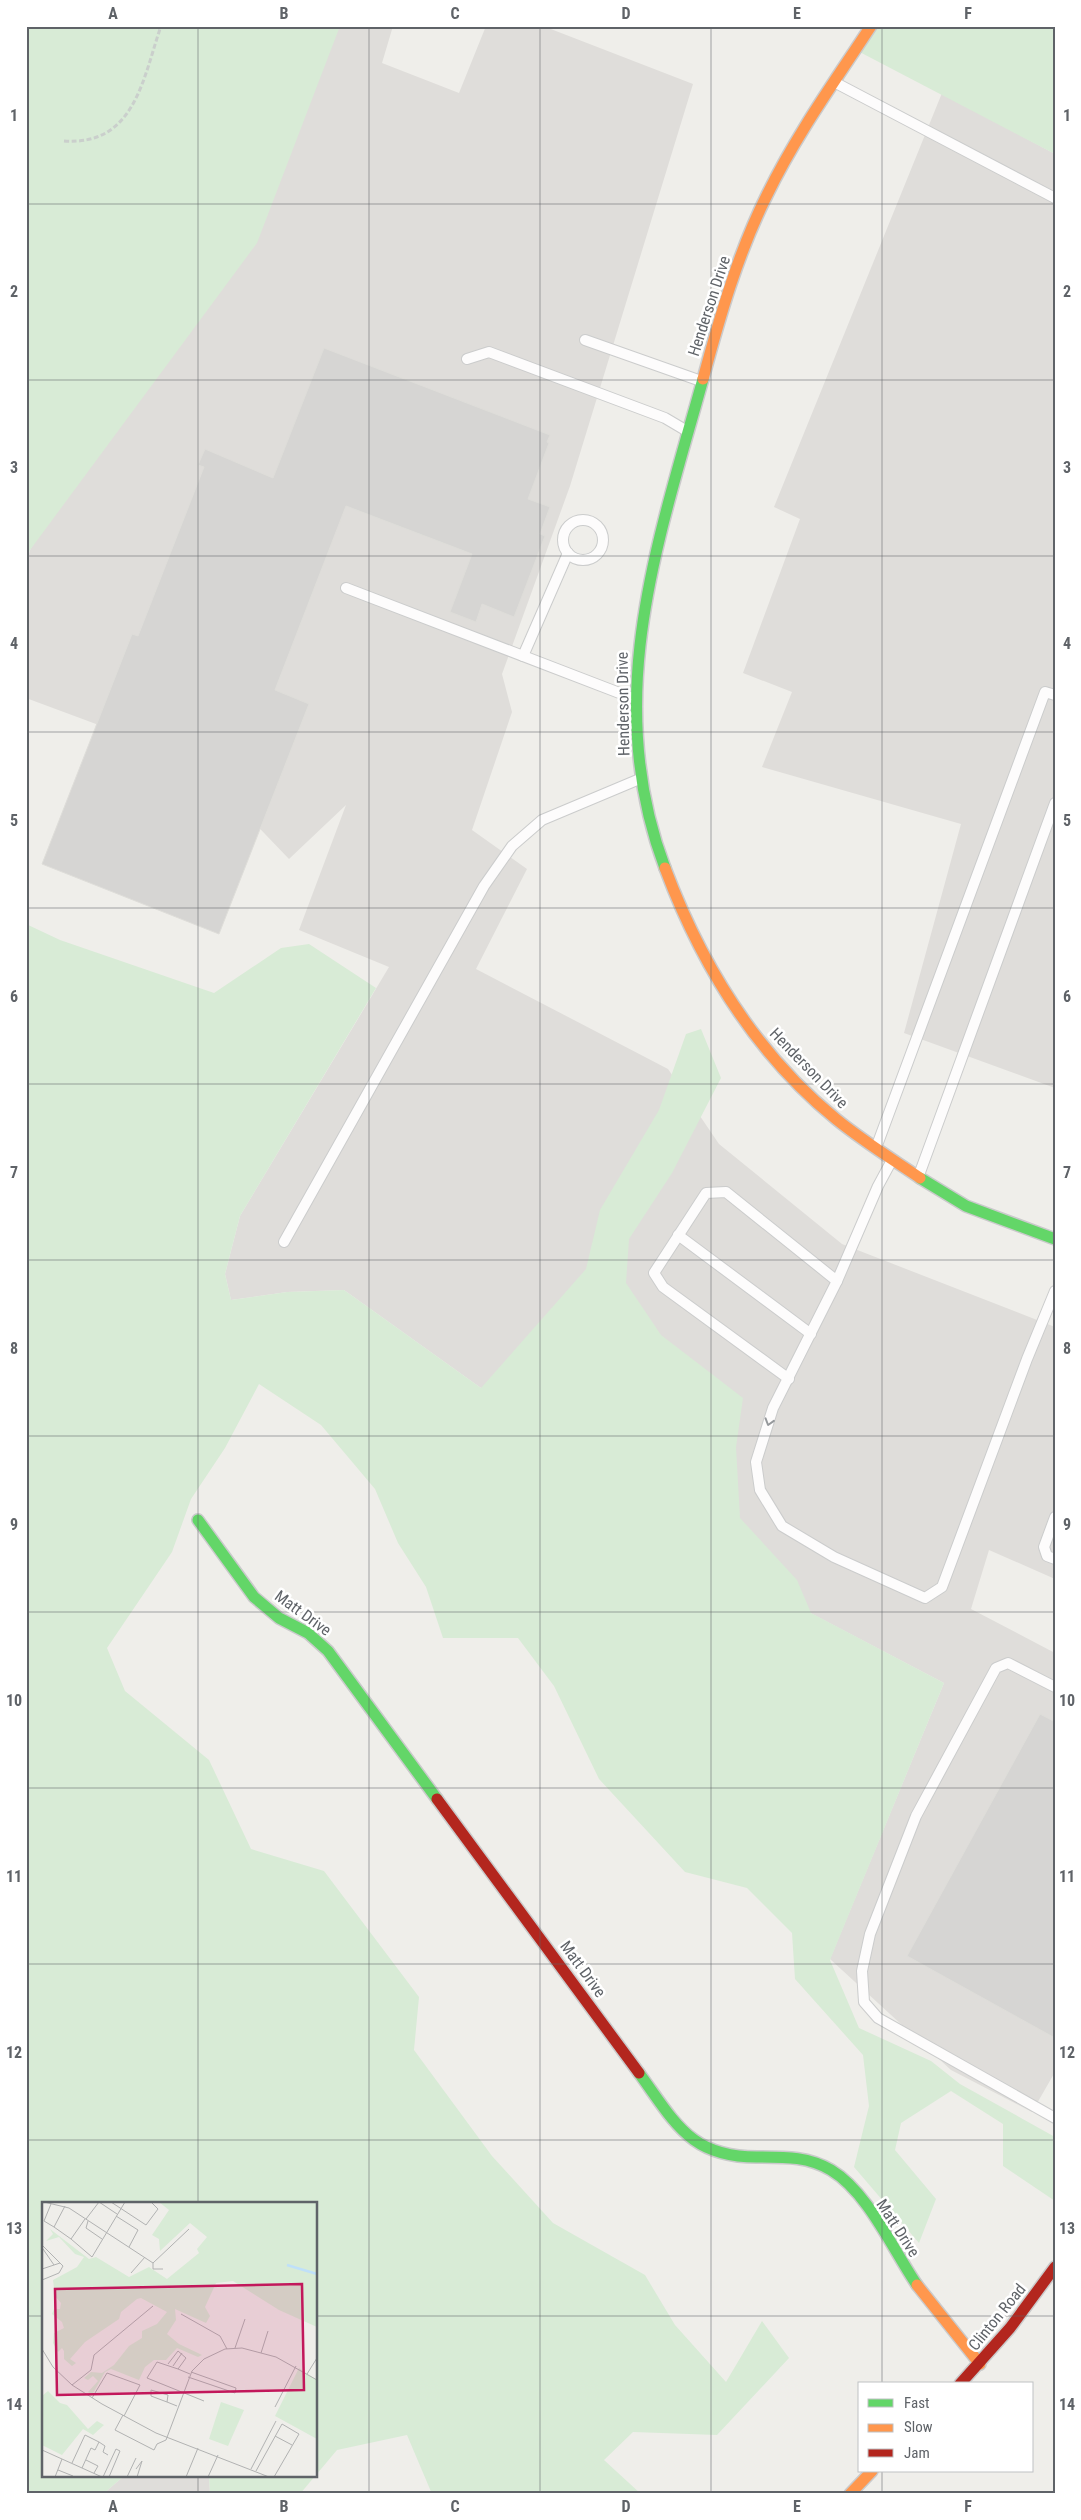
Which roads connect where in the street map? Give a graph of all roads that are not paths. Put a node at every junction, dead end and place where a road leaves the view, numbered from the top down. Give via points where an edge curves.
1 (871, 26) edge
2 (834, 82) junction
3 (1055, 198) edge
4 (585, 340) dead end
5 (467, 359) dead end
6 (702, 382) junction
7 (688, 432) junction
8 (568, 553) dead end
9 (346, 588) dead end
10 (523, 656) junction
11 (1055, 696) edge
12 (636, 699) junction
13 (643, 777) junction
14 (1055, 803) edge
15 (876, 1149) junction
16 (892, 1160) junction
17 (918, 1177) junction
18 (678, 1235) junction
19 (1055, 1239) edge
20 (284, 1242) dead end
21 (837, 1281) junction
22 (1055, 1291) edge
23 (811, 1334) junction
24 (789, 1379) junction
25 (1055, 1517) edge
26 (198, 1520) dead end
27 (1055, 1559) edge
28 (1055, 1688) edge
29 (1055, 2118) edge
30 (1055, 2267) edge
31 (980, 2364) junction
32 (962, 2382) edge
33 (871, 2472) edge
34 (850, 2494) edge

1 - 2 street, Henderson Drive
2 - 3 lane
2 - 6 street, Henderson Drive via 767,195 732,278
4 - 6 lane
5 - 7 lane via 488,352 664,418
6 - 7 street, Henderson Drive
7 - 12 street, Henderson Drive via 649,571 639,629
8 - 10 lane
9 - 10 lane
10 - 12 lane
11 - 15 lane via 1045,692
12 - 13 street, Henderson Drive
13 - 15 street, Henderson Drive via 662,860 682,914 708,967 739,1016 776,1062 817,1103
13 - 20 lane via 542,820 512,846 484,886
14 - 17 lane
15 - 16 street, Henderson Drive
16 - 17 street, Henderson Drive
16 - 21 lane
17 - 19 street, Henderson Drive via 964,1206
18 - 21 lane via 706,1193 726,1192
18 - 23 lane
18 - 24 lane via 654,1273 663,1287
21 - 23 lane
24 -> 22 lane via 773,1408 756,1462 760,1490 782,1526 834,1557 926,1598 942,1588
23 - 24 lane
25 - 27 lane via 1044,1547 1047,1556
26 - 31 street, Matt Drive via 254,1597 328,1651 692,2142 725,2156 797,2159 832,2170 856,2193 910,2276
28 - 29 lane via 1008,1663 996,1668 916,1816 870,1934 862,1971 864,2002 878,2018
30 - 31 street, Clinton Road via 1029,2306
31 - 32 street, Clinton Road
33 - 34 street

